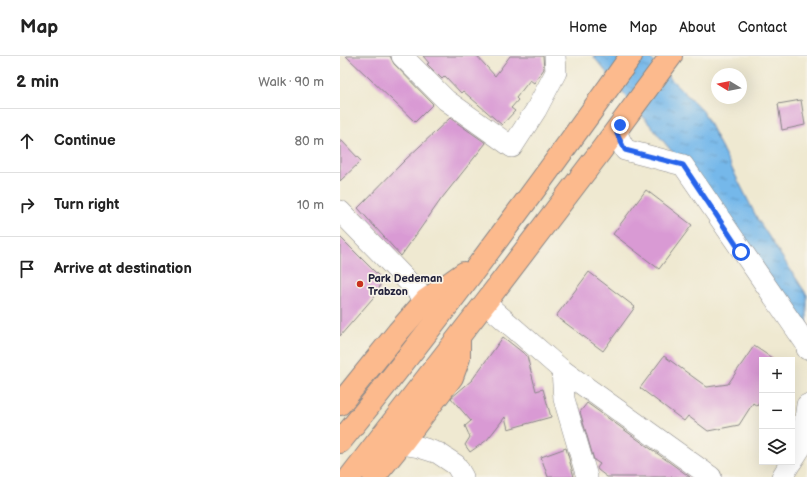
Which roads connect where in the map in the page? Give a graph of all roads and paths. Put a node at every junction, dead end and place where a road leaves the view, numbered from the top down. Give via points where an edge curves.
1 (402, 56) edge
2 (555, 56) edge
3 (631, 56) edge
4 (671, 56) edge
5 (620, 125) junction
6 (340, 211) edge
7 (484, 258) junction
8 (426, 300) junction
9 (486, 303) junction
10 (459, 337) junction
11 (807, 349) edge
12 (562, 370) junction
13 (340, 404) edge
14 (807, 405) edge
15 (340, 442) edge
16 (401, 444) junction
17 (795, 456) edge
18 (790, 465) edge
19 (350, 477) edge
20 (374, 477) edge
21 (463, 477) edge
22 (587, 477) edge
23 (711, 477) edge
24 (782, 477) edge

1 - 2 street via 446,100 512,147 556,72
3 - 7 highway
4 - 5 highway
5 - 9 highway
5 - 11 street via 617,134 625,150 683,165 807,345
6 - 8 street
7 - 8 highway
7 - 15 highway
8 - 13 highway
9 - 10 highway
9 - 12 street
10 - 16 highway via 459,358 452,377
10 - 19 highway
12 - 22 street via 564,399
12 - 23 street
14 - 17 street via 801,447
16 - 20 highway
16 - 21 street via 438,453 456,465
18 - 24 street

